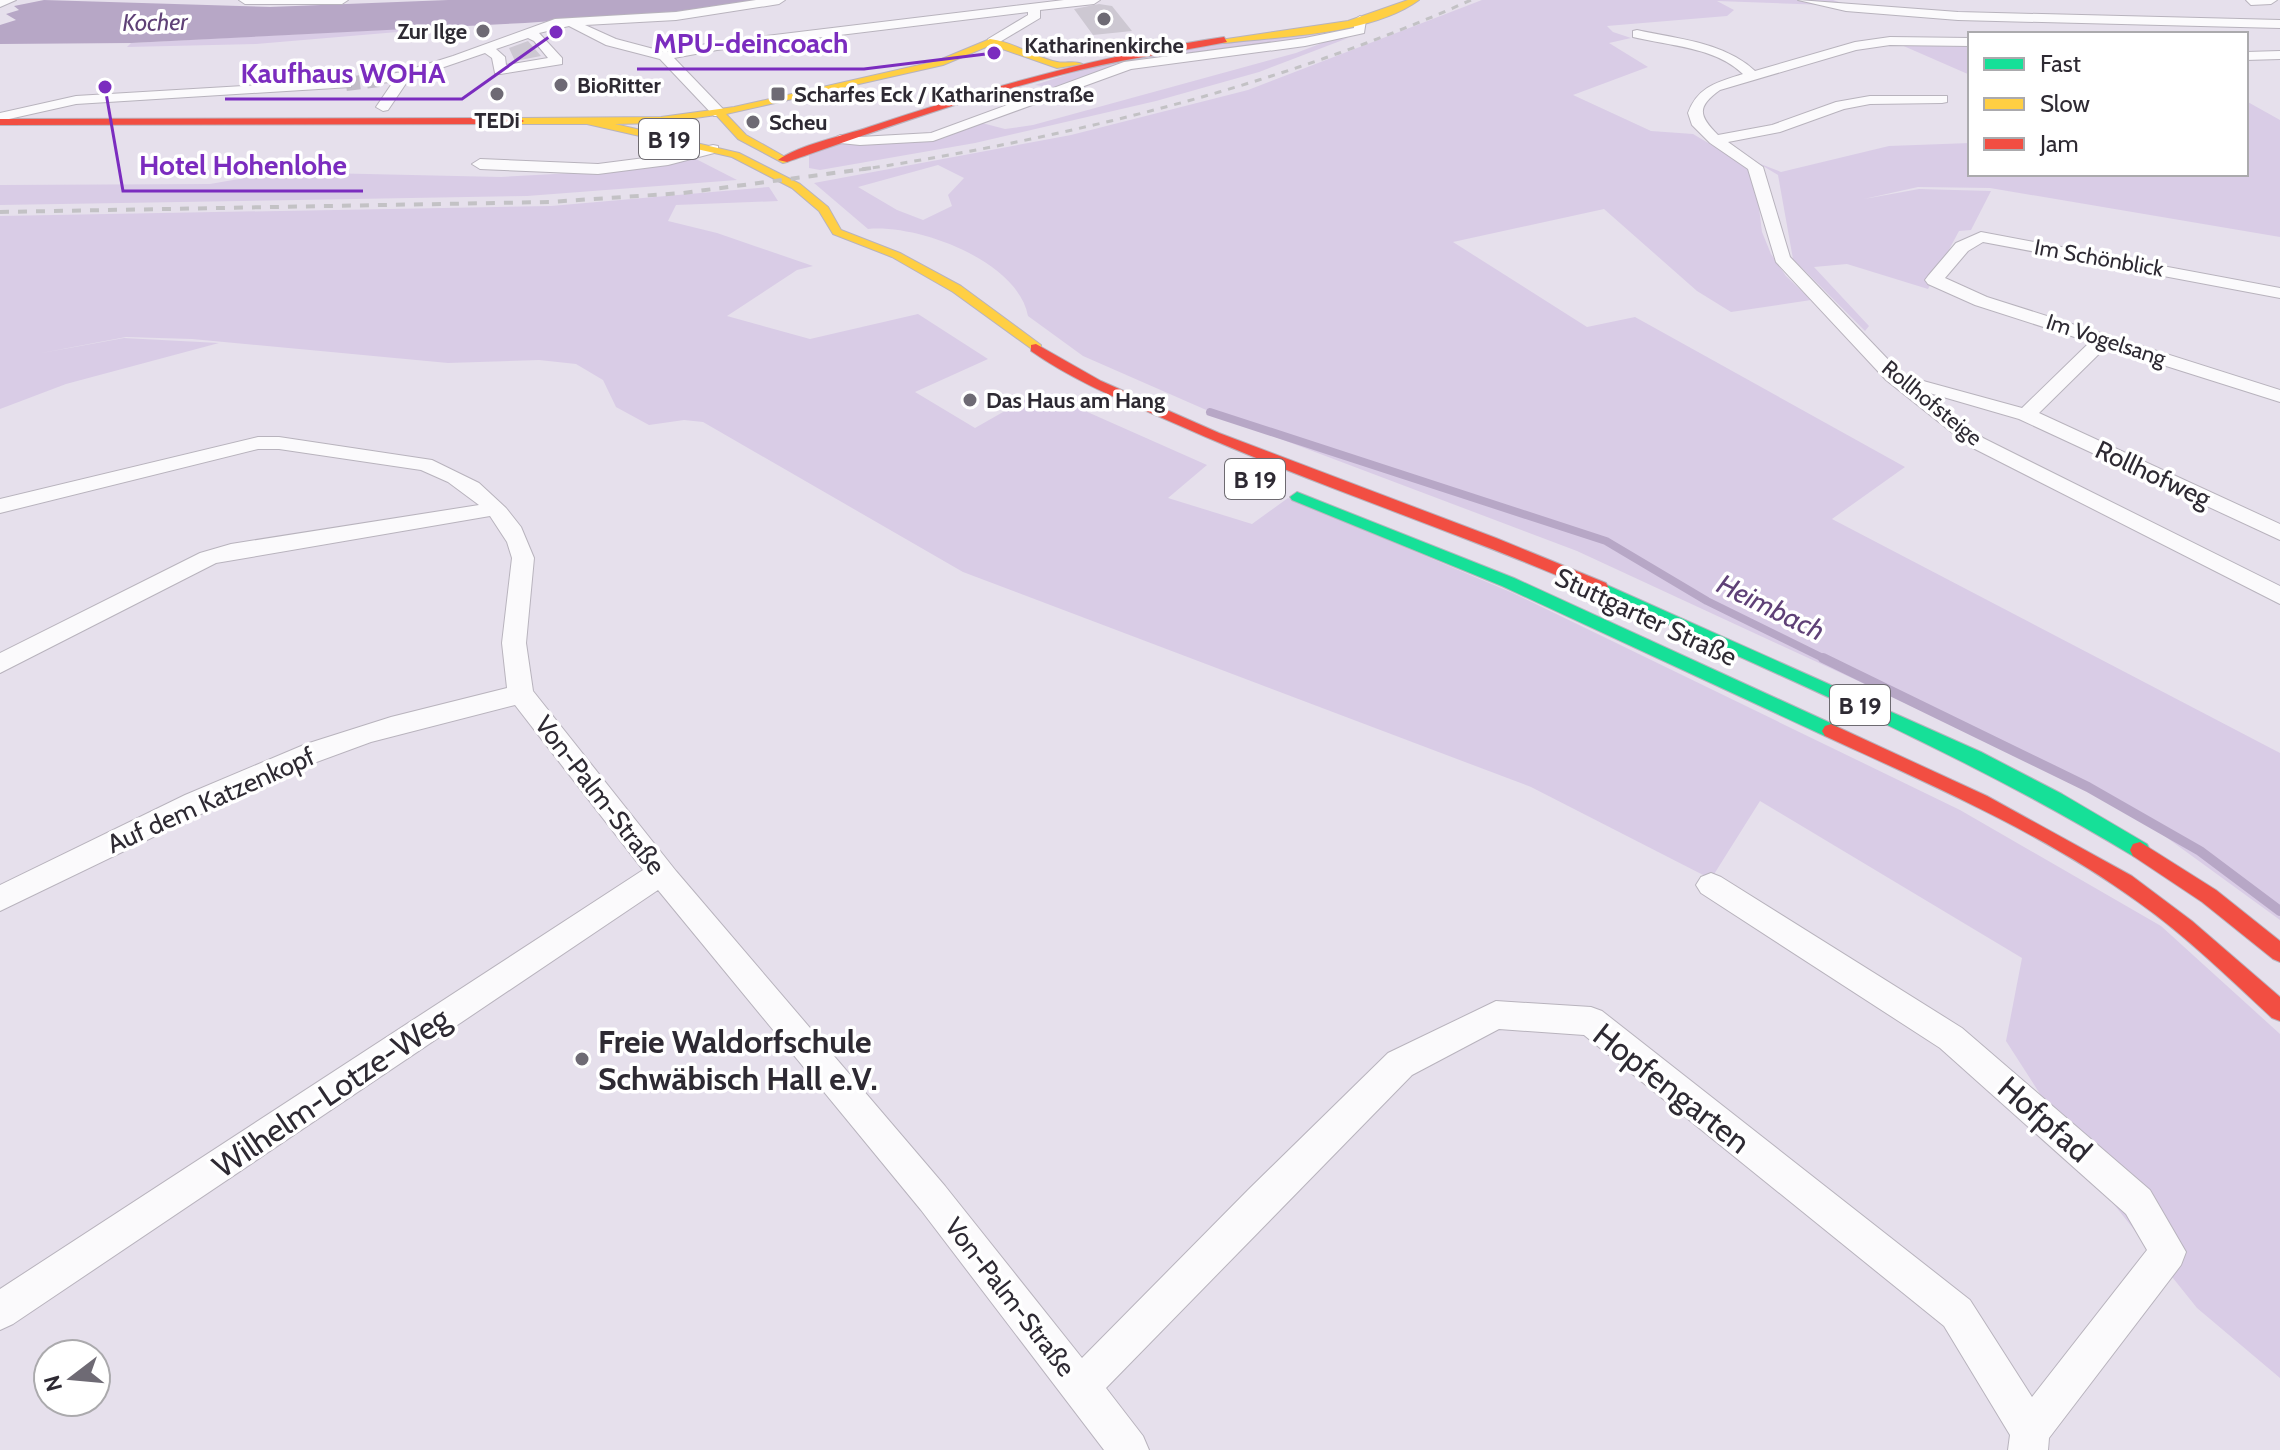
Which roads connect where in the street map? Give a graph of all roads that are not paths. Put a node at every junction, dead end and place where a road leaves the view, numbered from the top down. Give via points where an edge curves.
1 (10, 0) edge
2 (245, 0) edge
3 (342, 0) edge
4 (779, 0) edge
5 (1094, 0) edge
6 (1415, 0) edge
7 (1804, 0) edge
8 (2271, 0) edge
9 (309, 1) edge
10 (2251, 1) edge
11 (0, 3) edge
12 (957, 5) dead end
13 (1042, 5) edge
14 (977, 14) junction
15 (1958, 16) junction
16 (558, 19) junction
17 (1360, 20) junction
18 (2280, 24) edge
19 (526, 32) junction
20 (1985, 32) edge
21 (1637, 34) dead end
22 (993, 42) junction
23 (1968, 42) edge
24 (488, 49) junction
25 (2280, 55) edge
26 (665, 56) junction
27 (2248, 56) edge
28 (1056, 70) junction
29 (404, 76) junction
30 (1754, 77) junction
31 (379, 80) tunnel mouth
32 (346, 84) tunnel mouth
33 (1942, 99) dead end
34 (383, 107) dead end
35 (719, 113) junction
36 (0, 120) edge
37 (661, 120) junction
38 (594, 122) junction
39 (742, 137) junction
40 (840, 139) junction
41 (1715, 140) junction
42 (713, 149) junction
43 (742, 158) junction
44 (783, 160) junction
45 (480, 164) dead end
46 (796, 186) junction
47 (1934, 280) joint
48 (2280, 293) edge
49 (979, 305) junction
50 (2105, 338) junction
51 (1004, 349) dead end
52 (1893, 376) junction
53 (2280, 396) edge
54 (2026, 415) junction
55 (1280, 490) dead end
56 (0, 506) edge
57 (494, 509) junction
58 (2280, 533) edge
59 (2280, 596) edge
60 (0, 664) edge
61 (521, 694) junction
62 (661, 873) junction
63 (1711, 885) dead end
64 (0, 899) edge
65 (2280, 953) edge
66 (2280, 1011) edge
67 (0, 1311) edge
68 (1080, 1387) junction
69 (2029, 1440) edge
70 (1129, 1450) edge

1 - 11 street
2 - 9 street
3 - 9 street
4 - 16 street via 676,16
5 - 13 street
6 - 17 main road
7 - 15 street
8 - 10 street
12 - 14 street
13 - 14 street
13 - 22 street via 1036,15
14 - 26 street
15 - 18 street
15 - 20 street
16 - 19 street
16 - 26 street via 611,42
17 - 28 main road via 1173,46
17 - 40 street via 1360,30 1305,42 1129,65 933,137
19 - 24 street
19 - 24 street via 539,38 557,61 500,70 498,57
21 - 30 street via 1708,49 1735,59
22 - 28 main road
22 - 35 main road via 940,63
23 - 30 street, Rollhofsteige via 1855,46
24 - 29 street
25 - 27 street
26 - 35 street
28 - 40 main road
29 - 31 street
29 - 34 street
30 - 41 street, Rollhofsteige via 1704,95 1695,113 1697,122
32 - 36 street via 76,100
33 - 41 street via 1841,105 1775,129
35 - 37 main road
35 - 39 main road
36 - 38 main road, B 19
37 - 38 main road
37 - 39 main road via 700,124
38 - 42 main road, B 19
39 - 43 main road
39 - 44 main road
40 - 44 main road
41 - 52 street, Rollhofsteige via 1755,167 1782,258
42 - 43 main road, B 19
42 - 45 street via 598,169
43 - 46 main road, B 19
44 - 46 main road
46 - 49 main road, B 19 via 824,209 837,232 896,255
47 - 48 street, Im Schönblick via 1962,247 1981,237
47 - 50 street, Im Vogelsang via 1981,301
49 - 51 main road, B 19
49 - 65 main road, B 19 via 1049,358 1205,433 1540,560 2043,791 2131,842
50 - 53 street, Im Vogelsang
50 - 54 street
52 - 54 street, Rollhofweg
52 - 59 street, Rollhofsteige via 1976,442
54 - 58 street, Rollhofweg
55 - 66 main road, Stuttgarter Straße / B 19 via 1508,582 1974,797 2126,883
56 - 57 street, Von-Palm-Straße via 231,447 269,443 436,467
57 - 60 street via 208,558
57 - 61 street, Von-Palm-Straße via 520,543 523,558 513,653
61 - 62 street, Von-Palm-Straße
61 - 64 street, Auf dem Katzenkopf via 305,755
62 - 67 street, Wilhelm-Lotze-Weg
62 - 68 street, Von-Palm-Straße via 933,1198
63 - 69 street, Hofpfad via 1951,1038 2138,1202 2168,1252
68 - 69 street, Hopfengarten via 1400,1064 1496,1015 1591,1021 1957,1313
68 - 70 street, Von-Palm-Straße

